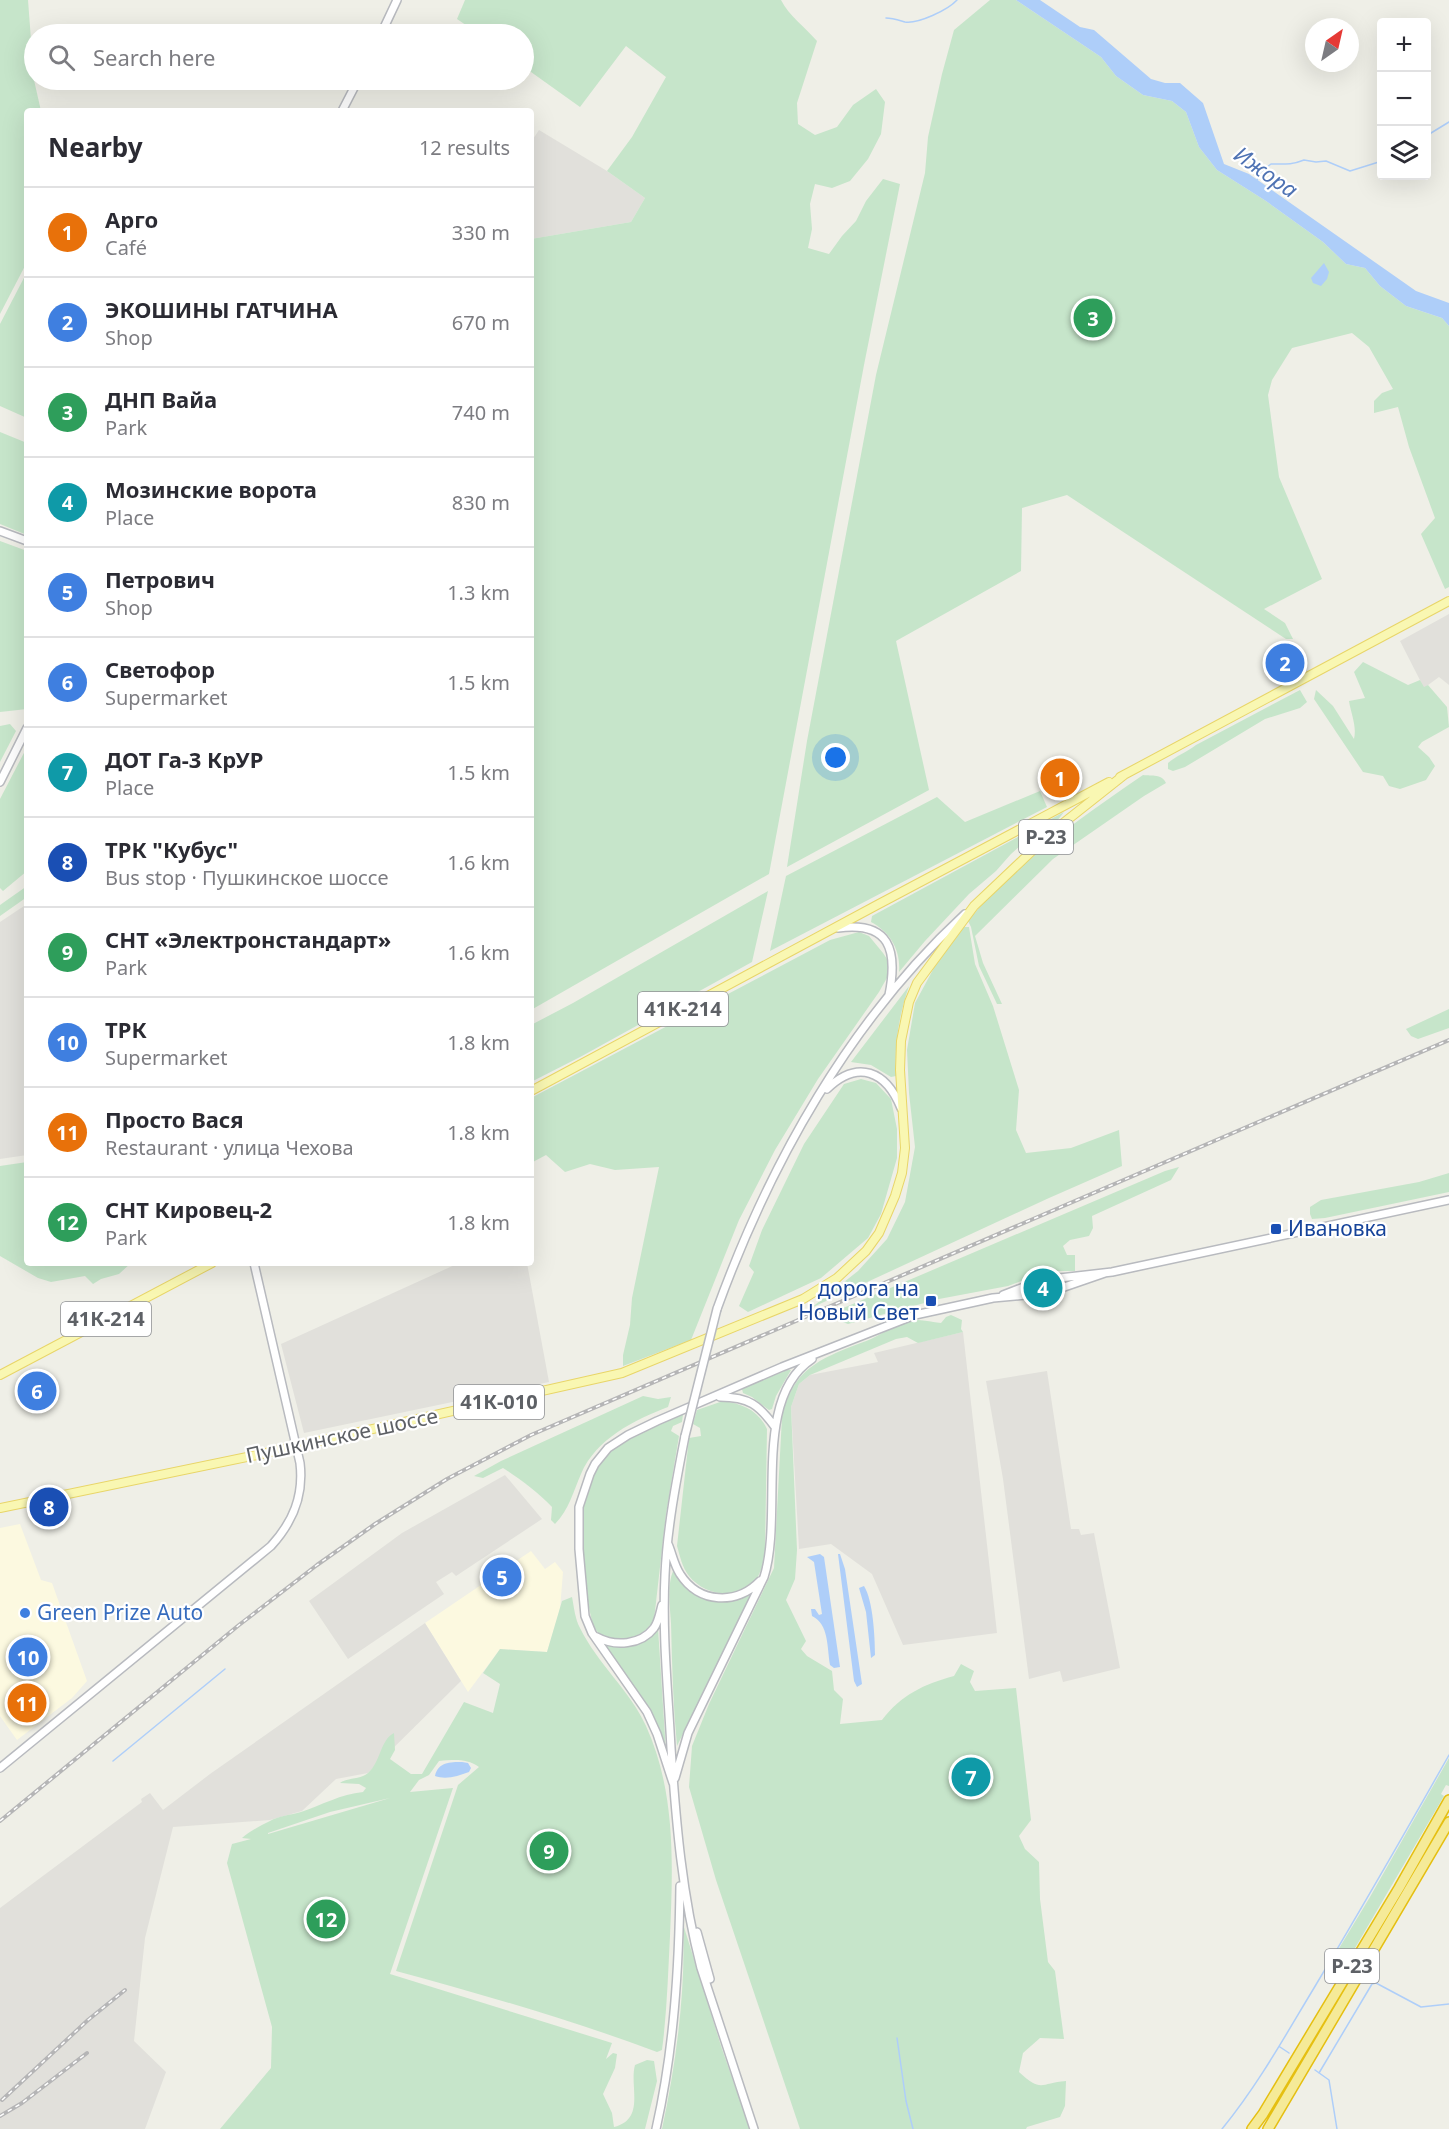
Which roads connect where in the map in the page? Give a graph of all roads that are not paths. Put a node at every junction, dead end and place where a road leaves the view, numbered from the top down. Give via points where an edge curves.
1 (397, 0) edge
2 (386, 24) edge
3 (353, 90) edge
4 (344, 108) edge
5 (0, 531) edge
6 (24, 540) edge
7 (1449, 600) edge
8 (24, 734) edge
9 (1124, 775) junction
10 (0, 782) edge
11 (974, 906) junction
12 (835, 928) junction
13 (889, 996) junction
14 (534, 1089) edge
15 (818, 1097) junction
16 (903, 1112) junction
17 (1449, 1200) edge
18 (206, 1266) edge
19 (255, 1266) edge
20 (1105, 1273) junction
21 (1053, 1278) junction
22 (1031, 1284) junction
23 (1056, 1290) junction
24 (1032, 1296) junction
25 (998, 1297) junction
26 (825, 1351) junction
27 (0, 1375) edge
28 (713, 1398) junction
29 (775, 1427) junction
30 (297, 1446) junction
31 (0, 1508) edge
32 (668, 1542) junction
33 (764, 1577) junction
34 (664, 1596) junction
35 (592, 1633) junction
36 (0, 1768) edge
37 (673, 1783) junction
38 (1449, 1800) edge
39 (1449, 1822) edge
40 (681, 1869) junction
41 (656, 2129) edge
42 (756, 2129) edge
43 (1252, 2129) edge
44 (1268, 2129) edge

1 - 2 street
3 - 4 street
5 - 6 street
7 - 9 main road, Р-23
8 - 10 street
9 - 11 main road, Р-23 via 1052,831
9 - 12 main road, 41К-214
11 - 13 street, Р-23
11 - 16 main road, Пушкинское шоссе via 928,966 909,1002 901,1041
12 - 13 street, 41К-214 via 867,927 886,942 894,965
12 - 14 main road, 41К-214
13 - 15 street, Р-23
15 - 16 street via 843,1076 871,1073 893,1089
15 - 32 street, Р-23, bridge via 777,1167 717,1310 685,1436
16 - 30 main road, Пушкинское шоссе / 41К-010 via 902,1173 879,1233 853,1265 803,1299 622,1374
17 - 20 street
18 - 27 main road, 41К-214
19 - 30 street
20 - 21 street
20 - 23 street
21 - 22 street
21 - 23 street via 1059,1284
22 - 24 street via 1028,1290
22 - 25 street
23 - 24 street
24 - 25 street
25 - 26 street via 915,1315
26 - 28 street
26 - 29 street via 807,1362 785,1389
28 - 29 street via 730,1397 753,1403
28 - 35 street via 628,1435 608,1448 595,1464 579,1507 578,1523 584,1609
29 - 33 street via 770,1553
30 - 31 main road, Пушкинское шоссе / 41К-010
30 - 36 street via 302,1476 300,1495 296,1510 275,1541
32 - 33 street via 679,1573 705,1595 738,1596
32 - 34 street, Р-23
33 - 37 street via 688,1733
34 - 35 street via 657,1623 641,1639 614,1643
34 - 37 street, Р-23
35 - 37 street via 648,1712
37 - 40 street, Р-23
38 - 43 highway, Р-23 via 1400,1888
39 - 44 highway, Р-23
40 - 41 street, Р-23 via 676,2006
40 - 42 street via 713,1991

